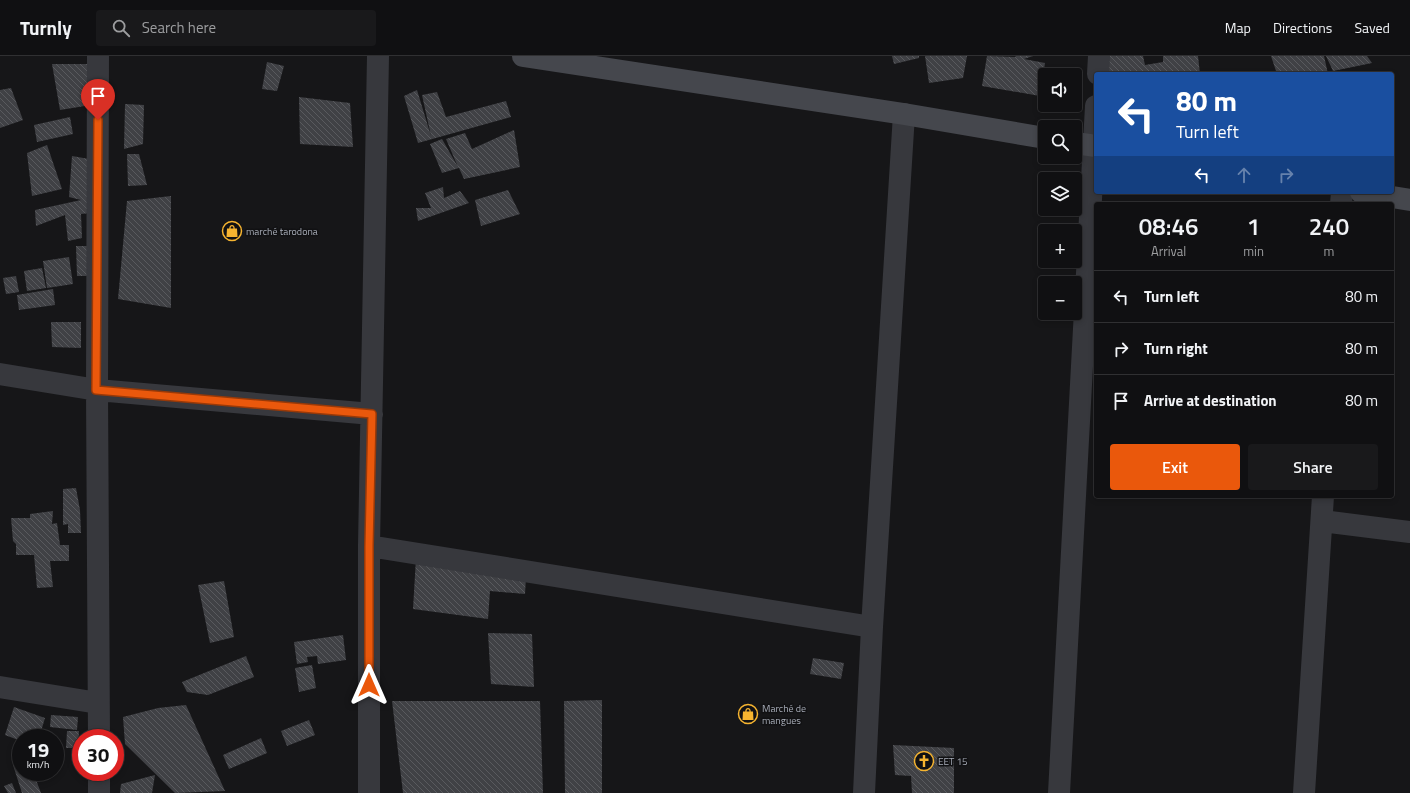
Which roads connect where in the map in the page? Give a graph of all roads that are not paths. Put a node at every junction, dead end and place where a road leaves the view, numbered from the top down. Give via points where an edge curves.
1 (98, 56) edge
2 (378, 56) edge
3 (523, 56) edge
4 (1099, 56) edge
5 (1098, 72) edge
6 (904, 114) junction
7 (1094, 116) edge
8 (1038, 137) edge
9 (1088, 145) edge
10 (1373, 194) edge
11 (1410, 200) edge
12 (0, 374) edge
13 (96, 390) junction
14 (372, 414) junction
15 (1324, 498) edge
16 (1322, 521) junction
17 (1410, 532) edge
18 (369, 546) junction
19 (872, 627) junction
20 (0, 687) edge
21 (98, 703) junction
22 (98, 729) edge
23 (99, 781) edge
24 (99, 793) edge
25 (369, 793) edge
26 (864, 793) edge
27 (1059, 793) edge
28 (1306, 793) edge

1 - 13 street
2 - 14 street
3 - 6 street
4 - 5 street
6 - 8 street
6 - 19 street
7 - 9 street
9 - 27 street
10 - 11 street
12 - 13 street
13 - 14 street
13 - 21 street
14 - 18 street
15 - 16 street
16 - 17 street
16 - 28 street
18 - 19 street
18 - 25 street
19 - 26 street
20 - 21 street
21 - 22 street
23 - 24 street

